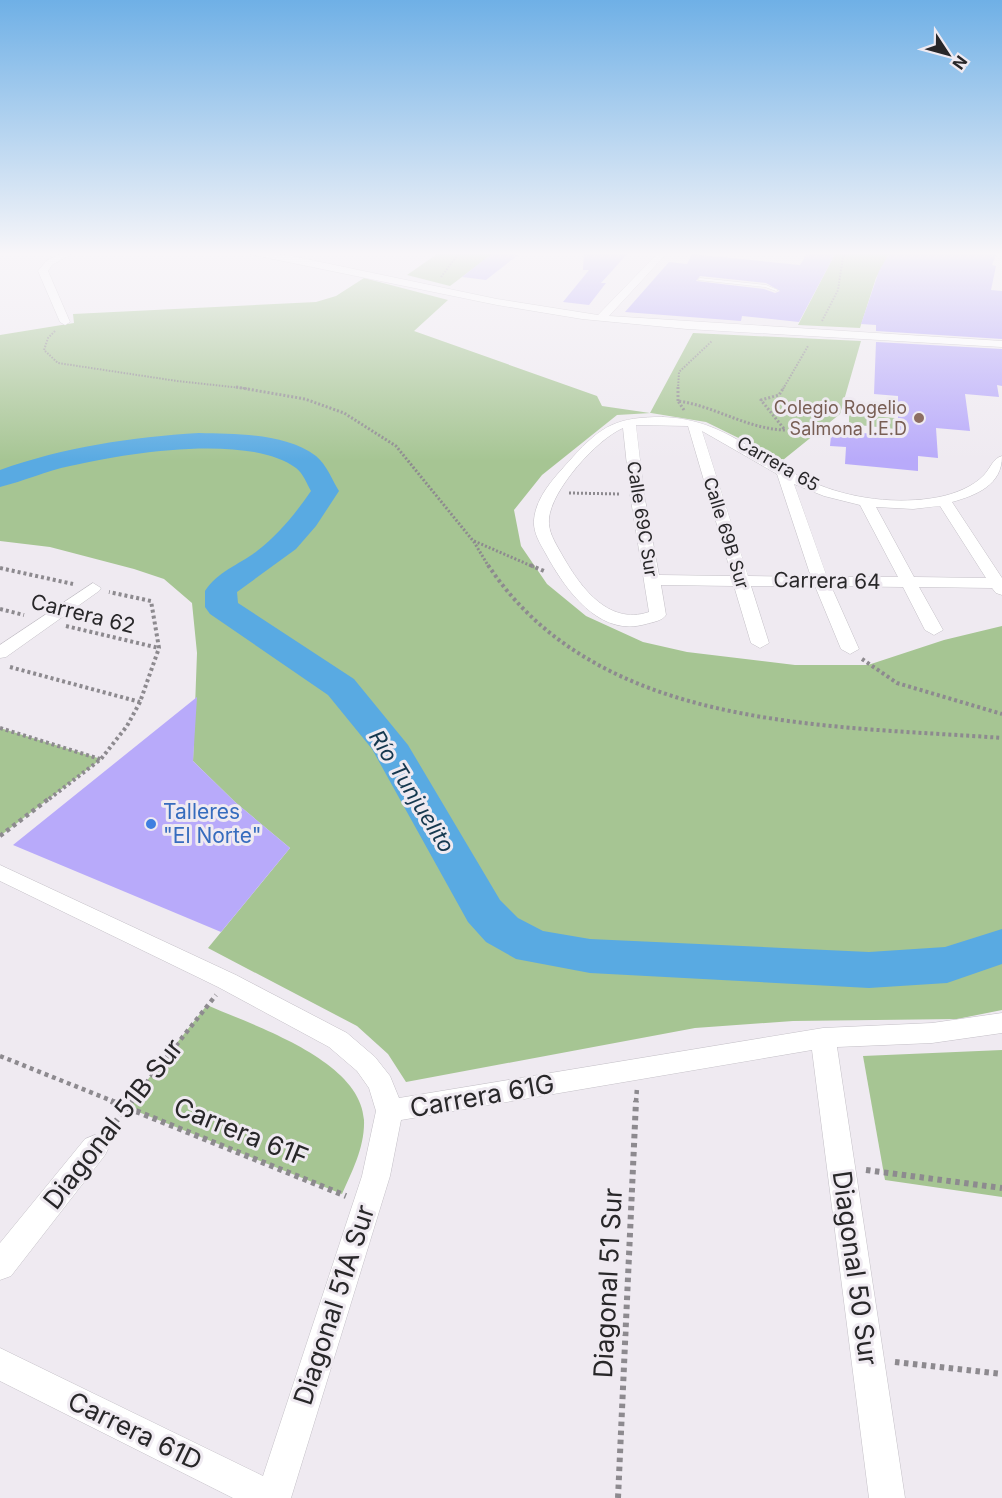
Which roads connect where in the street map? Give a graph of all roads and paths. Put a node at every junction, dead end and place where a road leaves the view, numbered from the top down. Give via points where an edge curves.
1 (65, 322) edge
2 (649, 322) edge
3 (822, 322) edge
4 (699, 326) junction
5 (817, 331) junction
6 (1002, 344) edge
7 (678, 401) junction
8 (629, 422) junction
9 (693, 423) junction
10 (1001, 468) edge
11 (783, 471) junction
12 (550, 493) junction
13 (637, 494) junction
14 (944, 501) junction
15 (866, 502) junction
16 (473, 541) junction
17 (566, 580) junction
18 (652, 580) junction
19 (740, 580) junction
20 (821, 581) junction
21 (909, 582) junction
22 (1000, 585) edge
23 (93, 588) dead end
24 (151, 601) dead end
25 (0, 609) edge
26 (46, 621) junction
27 (934, 630) dead end
28 (760, 644) dead end
29 (159, 648) junction
30 (850, 649) joint
31 (0, 653) edge
32 (0, 664) edge
33 (140, 702) junction
34 (1002, 714) edge
35 (0, 728) edge
36 (1002, 738) edge
37 (101, 759) junction
38 (0, 836) edge
39 (1, 874) edge
40 (227, 981) junction
41 (1002, 1023) edge
42 (823, 1038) junction
43 (0, 1056) edge
44 (638, 1069) junction
45 (126, 1107) junction
46 (389, 1111) junction
47 (95, 1147) joint
48 (841, 1167) junction
49 (1002, 1188) edge
50 (366, 1205) junction
51 (0, 1266) edge
52 (867, 1359) junction
53 (0, 1364) edge
54 (1002, 1374) edge
55 (272, 1498) edge
56 (618, 1498) edge
57 (887, 1498) edge

1 - 16 path via 48,338 44,350 58,363 264,390 344,413 396,446
2 - 4 street
3 - 5 path
4 - 5 street
4 - 7 path via 712,341 679,372
5 - 6 street
5 - 7 path via 779,395 761,400 785,430 769,432 699,402
7 - 9 path
8 - 9 street
8 - 12 street via 593,442
8 - 13 street, Calle 69C Sur
9 - 11 street, Carrera 65 via 736,440
9 - 19 street, Calle 69B Sur
10 - 14 street, Carrera 65 via 978,488
11 - 15 street, Carrera 65 via 826,492
11 - 20 street
12 - 13 path
12 - 17 street via 542,529
13 - 18 street, Calle 69C Sur
14 - 15 street, Carrera 65
14 - 22 street
15 - 21 street
16 - 17 path
16 - 36 path via 490,568 530,615 571,649 637,682 707,707 776,721
17 - 18 street, Calle 69C Sur via 602,614 636,621 658,615
18 - 19 street, Carrera 64
19 - 20 street, Carrera 64
19 - 28 street, Calle 69B Sur
20 - 21 street, Carrera 64
20 - 30 street
21 - 22 street, Carrera 64
21 - 27 street
23 - 26 street
24 - 29 path
25 - 26 path, Carrera 62
26 - 29 path, Carrera 62
26 - 31 street
29 - 33 path
30 - 34 path via 897,683
32 - 33 path
33 - 37 path
35 - 37 path
37 - 38 path
39 - 40 street, Carrera 61G
40 - 45 path, Diagonal 51B Sur
40 - 46 street, Carrera 61G via 338,1040 366,1064 381,1084
41 - 42 street, Carrera 61G via 932,1033
42 - 44 street, Carrera 61G
42 - 48 street, Diagonal 50 Sur
43 - 45 path, Carrera 61F
44 - 46 street, Carrera 61G
44 - 56 path, Diagonal 51 Sur
45 - 47 path, Diagonal 51B Sur
45 - 50 path, Carrera 61F
46 - 50 street, Diagonal 51A Sur
47 - 51 street, Diagonal 51B Sur
48 - 49 path
48 - 52 street, Diagonal 50 Sur
50 - 55 street, Diagonal 51A Sur
52 - 54 path
52 - 57 street, Diagonal 50 Sur
53 - 55 street, Carrera 61D

